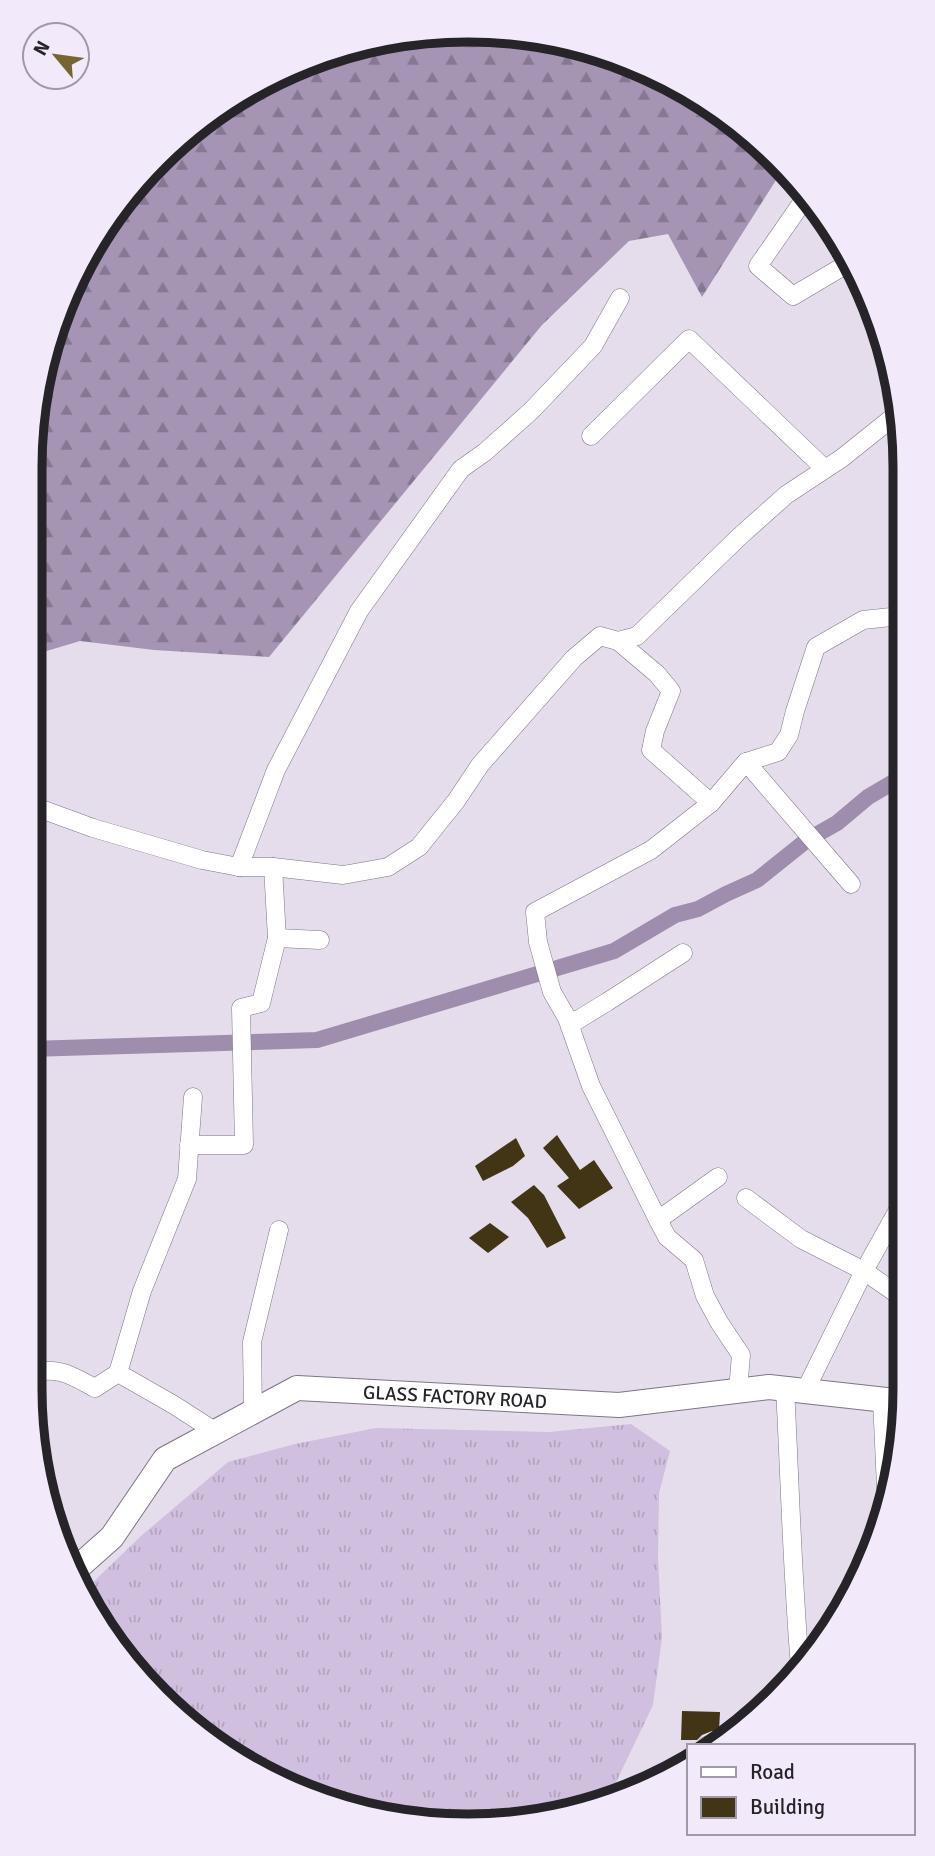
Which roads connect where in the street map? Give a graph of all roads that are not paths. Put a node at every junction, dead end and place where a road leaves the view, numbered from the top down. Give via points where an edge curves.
1 (801, 204) edge
2 (842, 267) edge
3 (620, 298) dead end
4 (890, 420) edge
5 (591, 436) dead end
6 (825, 469) junction
7 (893, 615) edge
8 (618, 642) junction
9 (746, 762) junction
10 (711, 803) junction
11 (42, 809) edge
12 (239, 867) junction
13 (273, 867) junction
14 (851, 884) dead end
15 (277, 939) junction
16 (320, 940) dead end
17 (683, 953) dead end
18 (568, 1018) junction
19 (193, 1097) dead end
20 (190, 1145) junction
21 (718, 1177) dead end
22 (746, 1198) dead end
23 (893, 1219) edge
24 (658, 1220) junction
25 (279, 1230) dead end
26 (864, 1271) junction
27 (893, 1291) edge
28 (42, 1370) edge
29 (118, 1373) junction
30 (738, 1390) junction
31 (795, 1390) junction
32 (893, 1401) edge
33 (253, 1411) junction
34 (216, 1432) junction
35 (81, 1565) edge
36 (799, 1655) edge

1 - 2 street via 758,266 793,296
3 - 12 street via 593,346 531,411 461,469 359,611 276,770
4 - 6 street
5 - 6 street via 689,339
6 - 8 street via 776,503 637,636
7 - 9 street via 863,620 816,648 789,735 778,752
8 - 10 street via 671,691 651,750
8 - 13 street via 600,636 574,658 480,765 419,847 388,867 343,875
9 - 10 street
9 - 14 street
10 - 18 street via 651,850 535,912 552,992
11 - 12 street via 93,828
12 - 13 street
13 - 15 street
15 - 16 street
15 - 20 street via 261,1003 241,1008 244,1145
17 - 18 street via 576,1021
18 - 24 street via 591,1086
19 - 20 street
20 - 29 street via 187,1179 142,1291
21 - 24 street
22 - 26 street via 801,1239
23 - 26 street
24 - 30 street via 667,1237 694,1260 705,1296 741,1355
25 - 33 street via 252,1342
26 - 27 street
26 - 31 street
28 - 29 street via 66,1373 95,1388
29 - 34 street
30 - 31 main road, GLASS FACTORY ROAD
30 - 33 main road, GLASS FACTORY ROAD via 619,1405 297,1388
31 - 32 main road, GLASS FACTORY ROAD
31 - 36 street via 793,1587
33 - 34 main road, GLASS FACTORY ROAD
34 - 35 main road, GLASS FACTORY ROAD via 165,1459 112,1537

